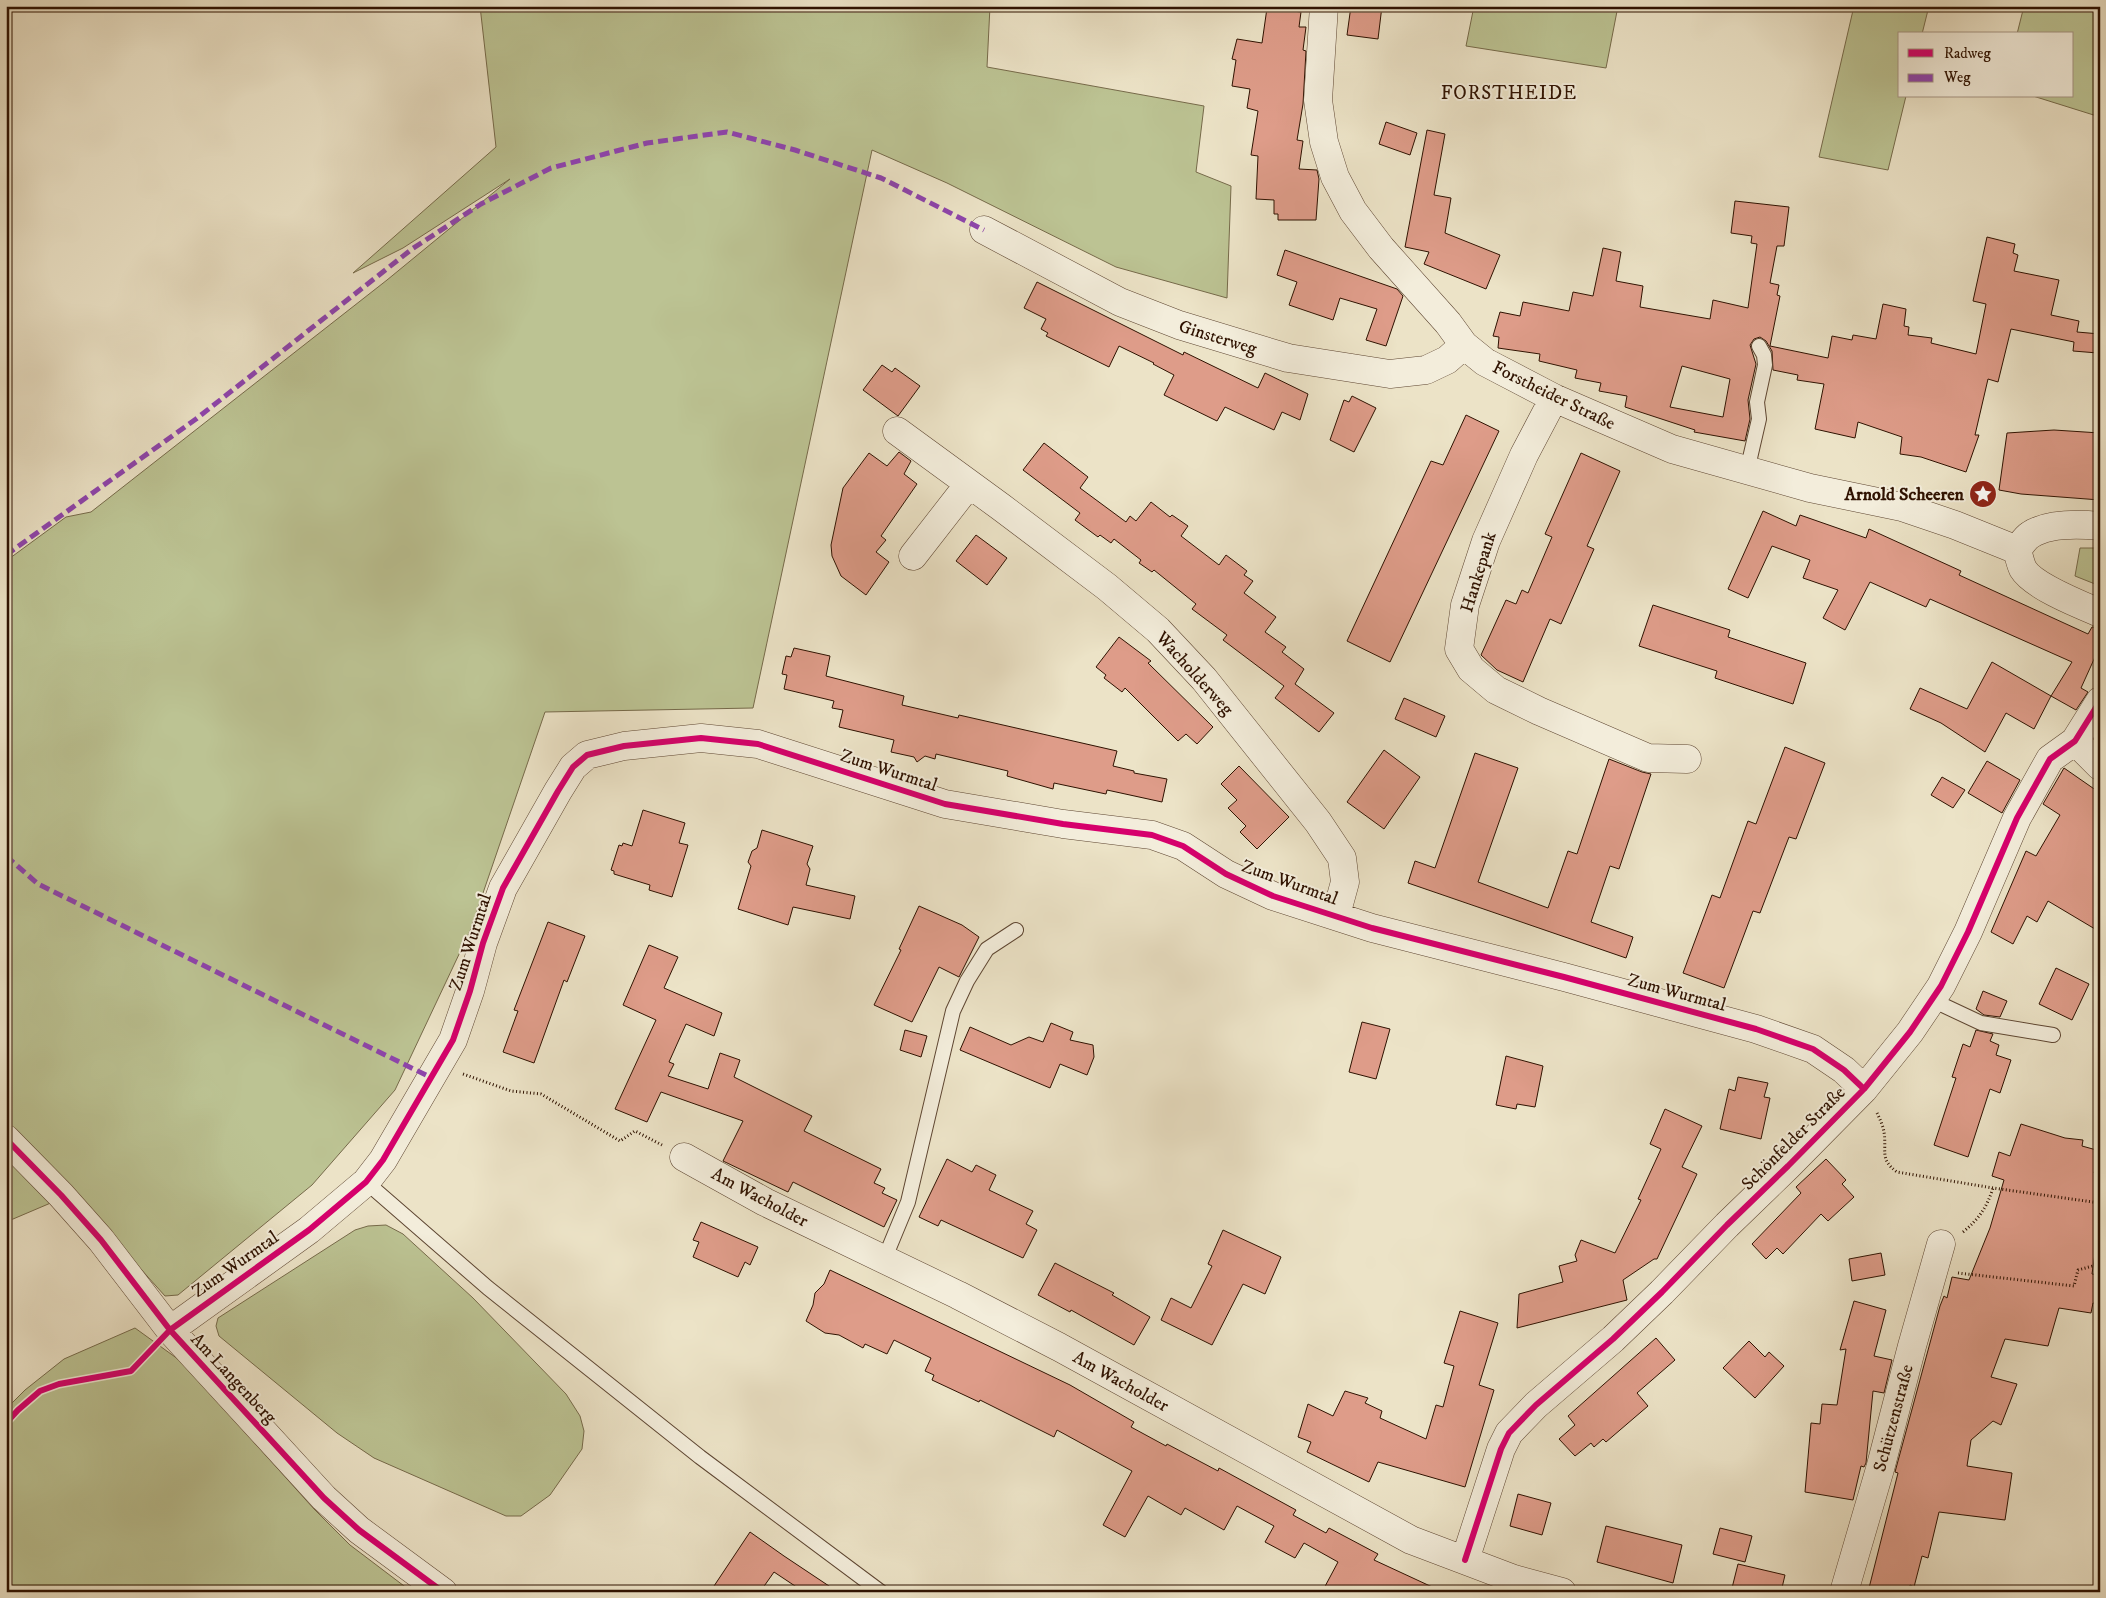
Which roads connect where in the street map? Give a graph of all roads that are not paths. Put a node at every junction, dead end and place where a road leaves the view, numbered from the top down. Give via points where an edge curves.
1 (1324, 6) edge
2 (984, 230) dead end
3 (1464, 345) junction
4 (1759, 346) dead end
5 (1554, 398) junction
6 (897, 431) dead end
7 (1747, 471) junction
8 (969, 484) junction
9 (2100, 526) edge
10 (2017, 550) junction
11 (913, 556) dead end
12 (2100, 613) edge
13 (2100, 701) edge
14 (2075, 741) junction
15 (1687, 758) dead end
16 (2100, 766) edge
17 (1336, 915) junction
18 (1016, 930) dead end
19 (1932, 1000) junction
20 (2053, 1035) dead end
21 (1864, 1088) junction
22 (6, 1139) edge
23 (684, 1157) road end
24 (366, 1182) junction
25 (884, 1260) junction
26 (1936, 1261) road end
27 (170, 1330) junction
28 (1465, 1560) junction
29 (443, 1592) edge
30 (881, 1592) edge
31 (1562, 1592) edge
32 (1844, 1592) edge

1 - 3 street, Forstheider Straße via 1318,100 1324,142 1335,177 1352,211
2 - 3 street, Ginsterweg via 1120,302 1180,325 1288,358 1390,374 1426,370 1447,360
3 - 5 street, Forstheider Straße via 1485,362
4 - 7 lane via 1764,355 1764,365 1757,402 1759,419
5 - 7 street, Forstheider Straße via 1672,449
5 - 15 street, Hankepank via 1524,455 1486,541 1465,605 1459,649 1471,669 1496,690 1539,711 1648,758
6 - 8 street, Wacholderweg
7 - 10 street, Forstheider Straße via 1902,507
8 - 11 street
8 - 17 street, Wacholderweg via 1107,587 1158,630 1204,678 1318,822 1342,858 1346,882
9 - 10 street via 2039,530 2028,536
10 - 12 street via 2023,569 2037,582
13 - 14 street, Schönfelder Straße
14 - 16 street
14 - 19 street, Schönfelder Straße via 2050,759 2017,818 1968,932
17 - 21 street, Zum Wurmtal via 1372,928 1756,1029 1814,1050
17 - 24 street, Zum Wurmtal via 1273,896 1226,874 1183,846 1152,835 945,804 758,744 701,738 624,746 587,755 573,767 558,790 503,888 453,1040 383,1160
18 - 25 lane via 987,950 952,1011 908,1202
19 - 20 lane via 1981,1023
19 - 21 street, Schönfelder Straße
21 - 28 street, Schönfelder Straße via 1662,1292 1509,1433
22 - 27 street, Am Langenberg via 101,1240
23 - 25 street, Am Wacholder via 765,1202
24 - 27 street, Zum Wurmtal via 308,1230
24 - 30 lane via 488,1288 700,1457
25 - 28 street, Am Wacholder via 1059,1347 1411,1540
26 - 32 street, Schützenstraße
27 - 29 street, Am Langenberg via 324,1498 360,1530
28 - 31 street, Am Wacholder via 1514,1579

